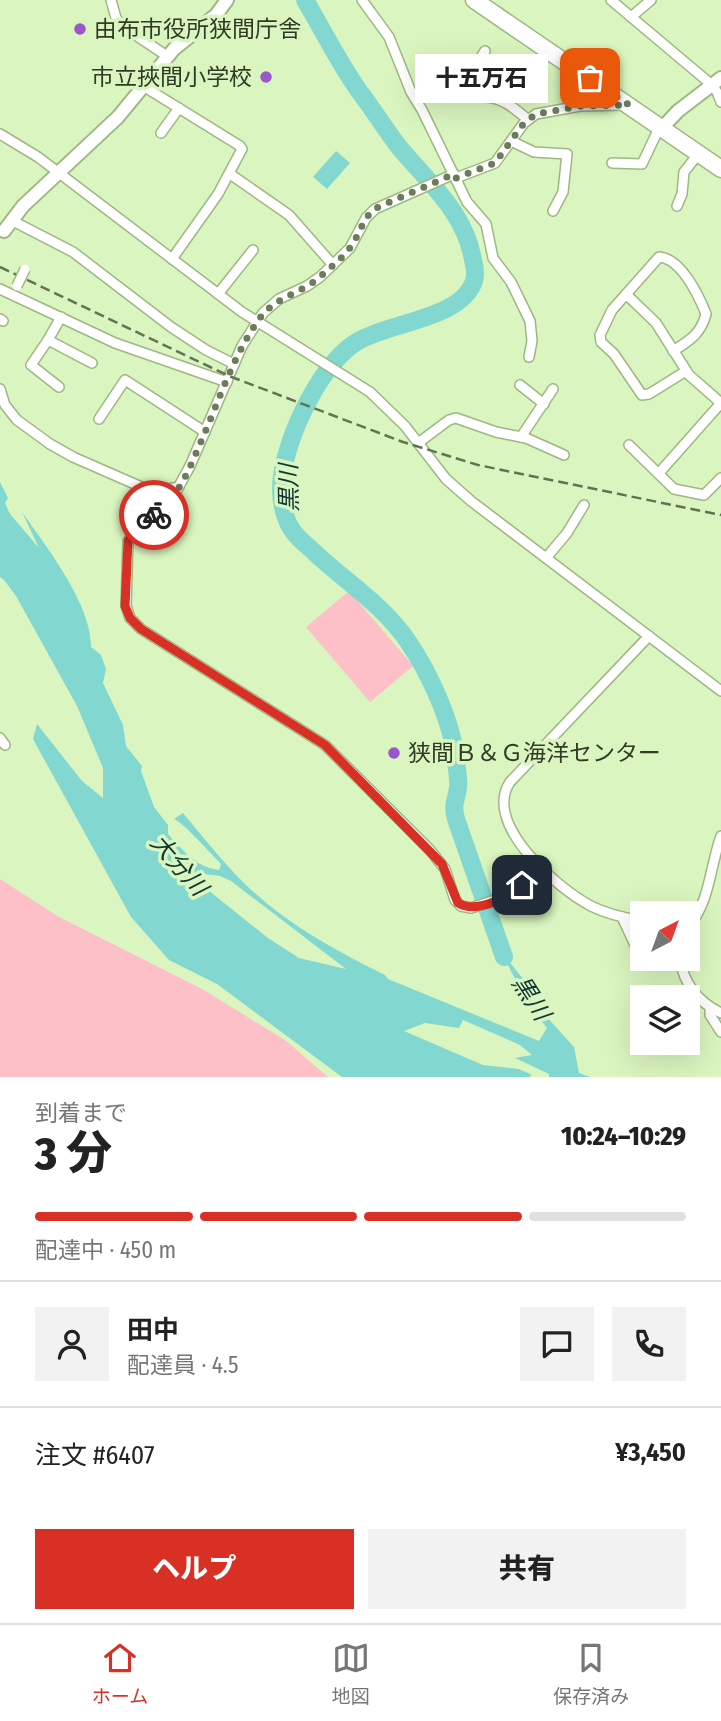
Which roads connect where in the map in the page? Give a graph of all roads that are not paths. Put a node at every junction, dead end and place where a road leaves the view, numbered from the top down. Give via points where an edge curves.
1 (111, 0) edge
2 (227, 0) edge
3 (362, 0) edge
4 (474, 0) edge
5 (611, 0) edge
6 (651, 0) edge
7 (631, 17) junction
8 (485, 51) dead end
9 (167, 56) junction
10 (716, 81) edge
11 (144, 86) junction
12 (721, 102) edge
13 (629, 105) junction
14 (178, 108) junction
15 (527, 119) junction
16 (661, 127) junction
17 (161, 133) dead end
18 (0, 134) edge
19 (511, 141) junction
20 (699, 153) junction
21 (612, 163) dead end
22 (721, 169) edge
23 (60, 174) junction
24 (230, 174) junction
25 (454, 176) junction
26 (677, 206) dead end
27 (553, 211) dead end
28 (7, 225) joint
29 (253, 250) dead end
30 (172, 259) junction
31 (333, 265) junction
32 (25, 269) dead end
33 (17, 286) dead end
34 (0, 289) edge
35 (218, 294) junction
36 (626, 294) junction
37 (61, 317) junction
38 (257, 322) junction
39 (48, 340) junction
40 (673, 351) junction
41 (529, 357) dead end
42 (92, 363) dead end
43 (233, 364) junction
44 (686, 372) junction
45 (227, 382) junction
46 (520, 385) dead end
47 (60, 387) dead end
48 (0, 389) edge
49 (553, 389) dead end
50 (721, 403) edge
51 (544, 404) junction
52 (99, 419) dead end
53 (205, 432) junction
54 (521, 437) junction
55 (418, 443) junction
56 (629, 445) dead end
57 (564, 455) dead end
58 (659, 473) junction
59 (721, 478) edge
60 (179, 487) junction
61 (584, 505) dead end
62 (546, 558) junction
63 (649, 636) junction
64 (721, 691) edge
65 (721, 836) edge
66 (541, 867) junction
67 (700, 909) edge
68 (622, 917) junction
69 (630, 919) edge
70 (630, 937) edge
71 (684, 971) edge
72 (710, 1008) junction
73 (721, 1013) edge
74 (721, 1032) edge

1 - 9 street via 122,26
2 - 9 main road
3 - 25 street via 389,37
4 - 13 highway
5 - 7 street
6 - 7 street
7 - 10 street
8 - 15 street via 461,94 504,101
9 - 11 main road
10 - 12 street
10 - 16 main road
11 - 14 street
11 - 23 main road
13 - 15 street via 575,107
13 - 16 highway
14 - 17 street
14 - 24 street via 242,148
15 - 19 street
16 - 20 highway
16 - 21 street via 642,164
18 - 23 street
19 - 25 street via 495,163
19 - 27 street via 534,152 567,154 562,192
20 - 22 highway
20 - 26 street via 683,175
23 - 28 main road
23 - 30 street
24 - 30 street
24 - 31 street via 289,215
25 - 31 street via 371,212 350,248
25 - 41 street via 485,224 493,258 528,316 532,336
28 - 43 street via 73,252 171,327
29 - 35 street
30 - 35 street
31 - 38 street via 313,283 277,301
32 - 33 street, bridge
34 - 37 street
35 - 38 street
36 - 40 street via 656,323
36 - 40 street via 659,257 667,258 690,281 706,317 694,337
36 - 44 street via 612,310 600,334 601,342 639,393 646,395
37 - 39 street
37 - 45 street via 115,343
38 - 43 street
38 - 55 street via 370,392
39 - 42 street
39 - 47 street via 31,365
40 - 44 street
43 - 45 street
44 - 50 street
45 - 53 street
46 - 51 street
48 - 60 street via 17,420 50,444 153,492
49 - 51 street
50 - 58 street
51 - 54 street
52 - 53 street via 125,380
53 - 60 street
54 - 55 street via 454,418
54 - 57 street
55 - 62 street via 458,491
56 - 58 street
58 - 59 street via 674,489 701,495
60 - 66 street via 128,541 125,606 130,618 325,745 430,850 448,875 461,906 471,908 497,900 518,889
61 - 62 street
62 - 63 street
63 - 64 street
63 - 66 street via 507,787 503,803 508,824
65 - 67 street
66 - 68 street via 580,900
68 - 69 street
68 - 70 street
71 - 72 street via 689,985
72 - 73 street
72 - 74 street

